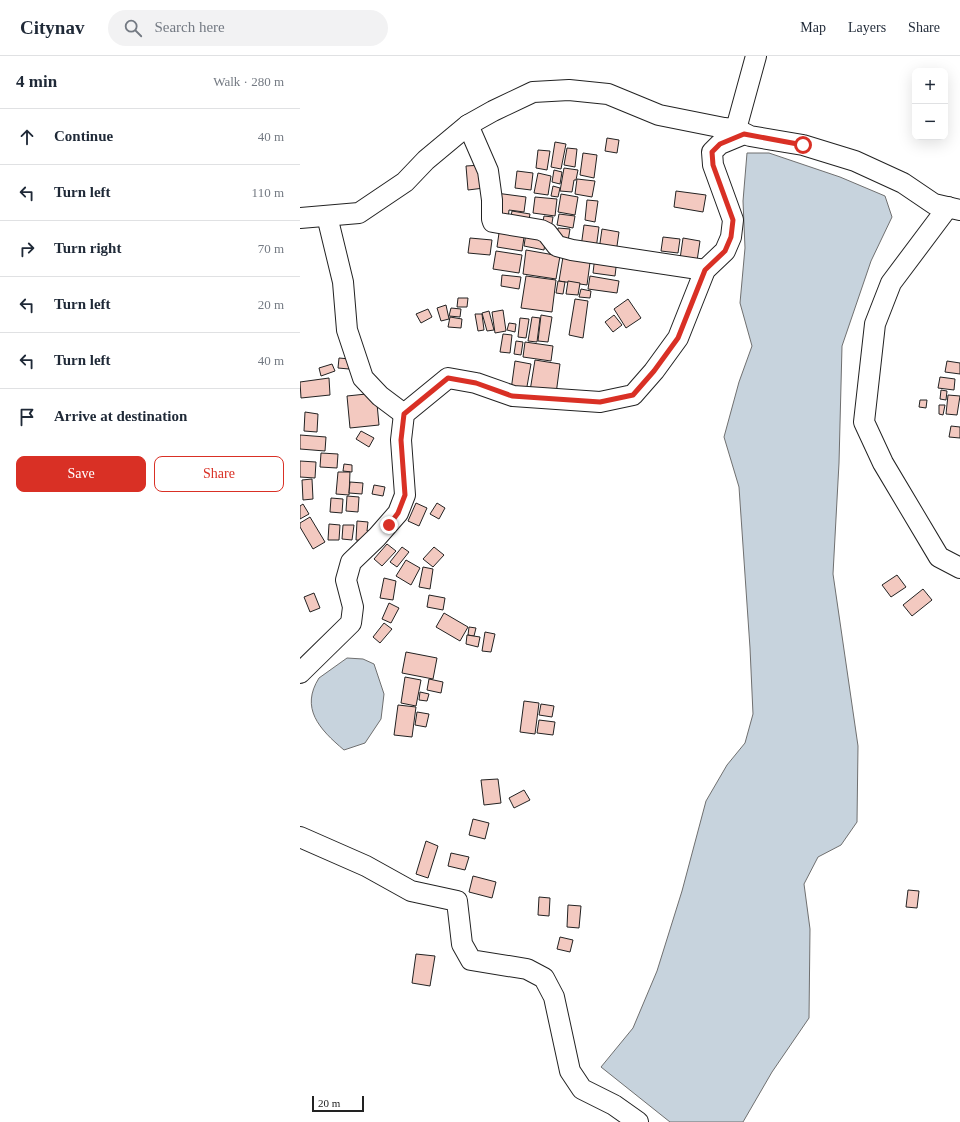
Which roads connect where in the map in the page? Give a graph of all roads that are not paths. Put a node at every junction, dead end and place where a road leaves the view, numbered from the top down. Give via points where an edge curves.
1 (756, 56) edge
2 (468, 125) junction
3 (740, 132) junction
4 (954, 208) edge
5 (327, 216) junction
6 (300, 218) edge
7 (705, 270) junction
8 (404, 414) junction
9 (960, 568) edge
10 (300, 673) edge
11 (300, 838) edge
12 (638, 1122) edge

1 - 3 street
2 - 3 street via 534,92 569,90 608,94 659,115
2 - 5 street via 387,195 359,213
2 - 7 street via 488,171 493,222 540,230 547,233 557,246 572,250
3 - 4 street via 803,145 855,161 903,183 934,204
3 - 7 street via 712,152 713,165 733,220 731,237 725,251
4 - 9 street via 891,283 875,324 864,422 883,463 939,557
5 - 6 street
5 - 8 street via 343,282 347,330 363,378 380,396
7 - 8 street via 678,338 633,395 600,402 512,396 476,383 448,378
8 - 10 street via 401,440 405,495 398,513 351,562 346,580 353,607 351,623
11 - 12 street via 366,866 411,891 457,901 462,944 471,960 527,969 544,978 554,997 570,1071 582,1089

